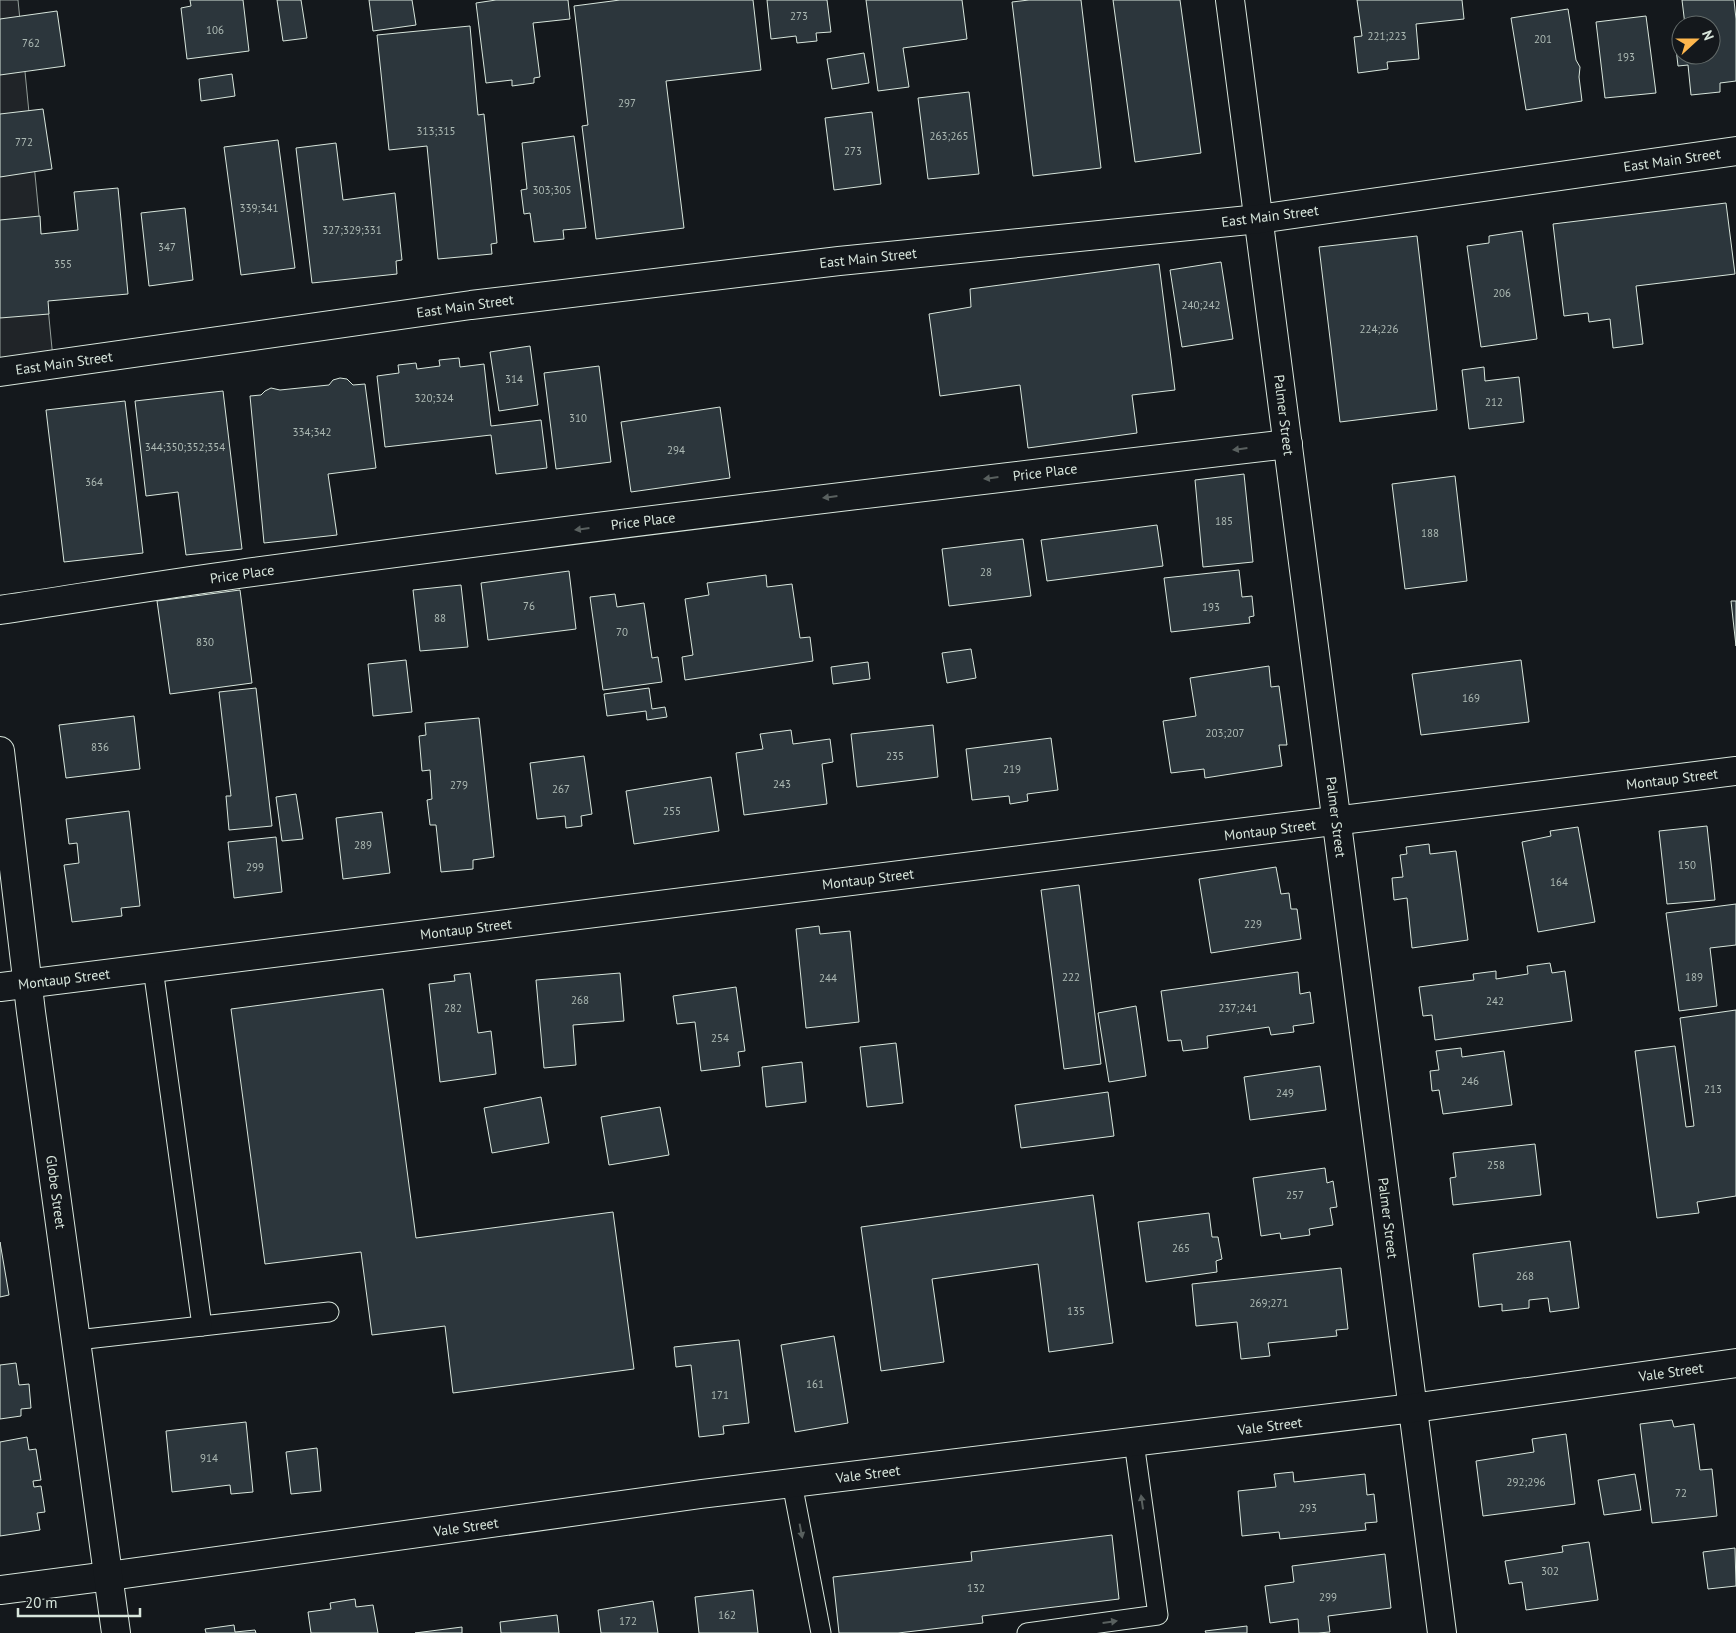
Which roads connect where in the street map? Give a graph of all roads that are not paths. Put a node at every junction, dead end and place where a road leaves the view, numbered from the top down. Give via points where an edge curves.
1 (1230, 0) edge
2 (1736, 151) edge
3 (1259, 219) junction
4 (0, 372) edge
5 (1288, 444) junction
6 (0, 610) edge
7 (0, 751) edge
8 (1736, 771) edge
9 (1337, 821) junction
10 (153, 968) junction
11 (28, 984) junction
12 (0, 987) edge
13 (329, 1312) dead end
14 (202, 1326) junction
15 (77, 1340) junction
16 (1736, 1363) edge
17 (1413, 1408) junction
18 (1134, 1442) junction
19 (792, 1483) junction
20 (109, 1576) junction
21 (0, 1590) edge
22 (116, 1633) edge
23 (821, 1633) edge
24 (1027, 1633) edge
25 (1442, 1633) edge

1 - 3 street, Palmer Street
2 - 3 street, East Main Street
3 - 4 street, East Main Street via 839,260 480,303
3 - 5 street, Palmer Street
5 -> 6 street, Price Place via 836,497 236,574
5 - 9 street, Palmer Street
7 - 11 street, Globe Street
8 - 9 street, Montaup Street
9 - 10 street, Montaup Street
9 - 17 street, Palmer Street
10 - 11 street, Montaup Street
10 - 14 lane
11 - 12 street, Montaup Street
11 - 15 street, Globe Street
13 - 14 lane
14 - 15 lane
15 - 20 street, Globe Street
16 - 17 street, Vale Street
17 - 18 street, Vale Street
17 - 25 street, Palmer Street
18 - 19 street, Vale Street
24 -> 18 lane via 1158,1616
19 - 20 street, Vale Street
19 -> 23 lane
20 - 21 street, Vale Street
20 - 22 street, Globe Street

